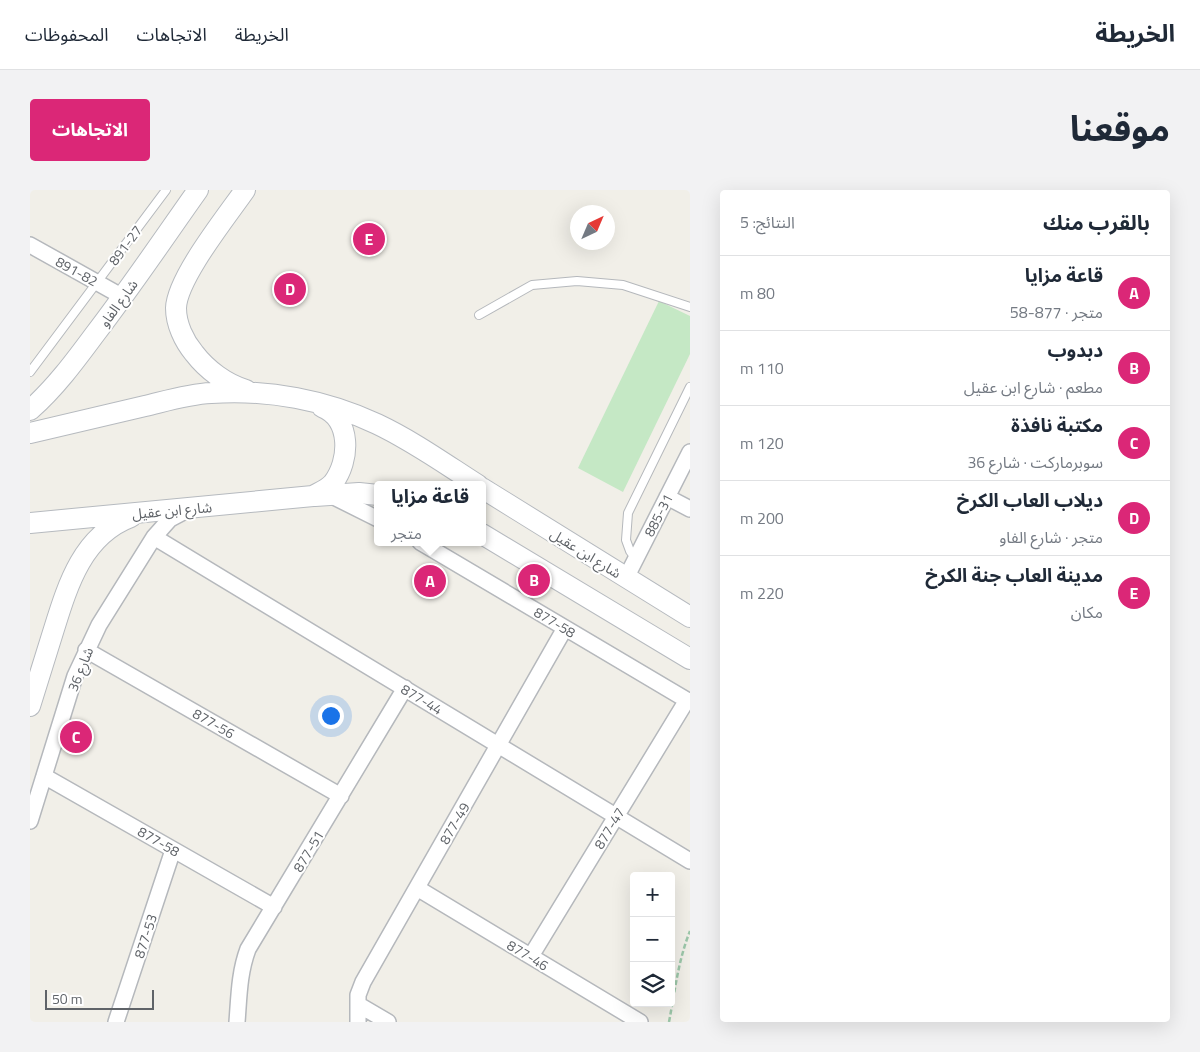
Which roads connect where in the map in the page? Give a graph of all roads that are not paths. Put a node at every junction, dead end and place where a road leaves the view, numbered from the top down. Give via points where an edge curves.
1 (166, 190) edge
2 (198, 190) edge
3 (245, 190) edge
4 (30, 245) edge
5 (98, 282) junction
6 (123, 297) junction
7 (690, 307) edge
8 (479, 315) dead end
9 (30, 372) edge
10 (690, 387) edge
11 (255, 393) junction
12 (301, 399) junction
13 (30, 410) edge
14 (30, 433) edge
15 (690, 452) edge
16 (472, 481) edge
17 (486, 490) edge
18 (321, 495) junction
19 (374, 495) edge
20 (667, 498) junction
21 (194, 508) junction
22 (690, 509) edge
23 (144, 512) junction
24 (374, 517) edge
25 (30, 523) edge
26 (156, 534) junction
27 (486, 536) edge
28 (427, 546) edge
29 (636, 559) junction
30 (626, 578) junction
31 (690, 617) edge
32 (565, 628) junction
33 (86, 650) junction
34 (690, 659) edge
35 (405, 688) junction
36 (688, 701) edge
37 (30, 706) edge
38 (498, 745) junction
39 (44, 776) junction
40 (342, 796) junction
41 (616, 816) junction
42 (30, 821) edge
43 (173, 850) junction
44 (690, 861) edge
45 (417, 888) junction
46 (274, 907) junction
47 (531, 956) junction
48 (359, 1005) junction
49 (116, 1022) edge
50 (237, 1022) edge
51 (358, 1022) edge
52 (388, 1022) edge
53 (640, 1022) edge

1 - 5 lane, 891-27
2 - 6 main road, شارع الفاو
3 - 11 main road via 193,265 180,290 176,308 179,327 187,345 201,362 232,386
4 - 5 street, 891-82
5 - 6 street, 891-82
5 - 9 lane, 891-27
6 - 13 main road, شارع الفاو via 66,373
7 - 8 lane via 623,285 577,281 532,285
10 - 29 lane via 628,513 626,540
11 - 12 main road, شارع ابن عقيل
11 - 14 main road, شارع ابن عقيل via 210,393 184,397
12 - 16 main road, شارع ابن عقيل via 355,414 378,425
12 - 18 main road, شارع ابن عقيل via 327,409 337,416 343,427 344,457 332,484
15 - 20 street, 885-31
17 - 30 main road, شارع ابن عقيل
18 - 19 main road, شارع ابن عقيل
18 - 21 main road, شارع ابن عقيل
18 - 24 street
20 - 22 street
20 - 29 street, 885-31
21 - 23 main road, شارع ابن عقيل
21 - 26 street, شارع 36 via 170,519
23 - 25 main road, شارع ابن عقيل
23 - 26 street via 160,519
23 - 37 main road via 105,531 80,561 66,590
26 - 33 street, شارع 36
26 - 35 street, 877-44
27 - 34 main road
28 - 32 street, 877-58
29 - 30 street, 885-31
30 - 31 main road, شارع ابن عقيل
32 - 36 street, 877-58
32 - 38 street, 877-49
33 - 39 street, شارع 36
33 - 40 street, 877-56
35 - 38 street, 877-44
35 - 40 street, 877-51
36 - 41 street, 877-47
38 - 41 street, 877-44
38 - 45 street, 877-49
39 - 42 street, شارع 36
39 - 43 street, 877-58
40 - 46 street, 877-51
41 - 44 street, 877-44
41 - 47 street, 877-47
43 - 46 street, 877-58
43 - 49 street, 877-53
45 - 47 street, 877-46
45 - 48 street, 877-49 via 363,982 358,995
46 - 50 street, 877-51 via 243,963
47 - 53 street, 877-46
48 - 51 street, 877-49
48 - 52 street

